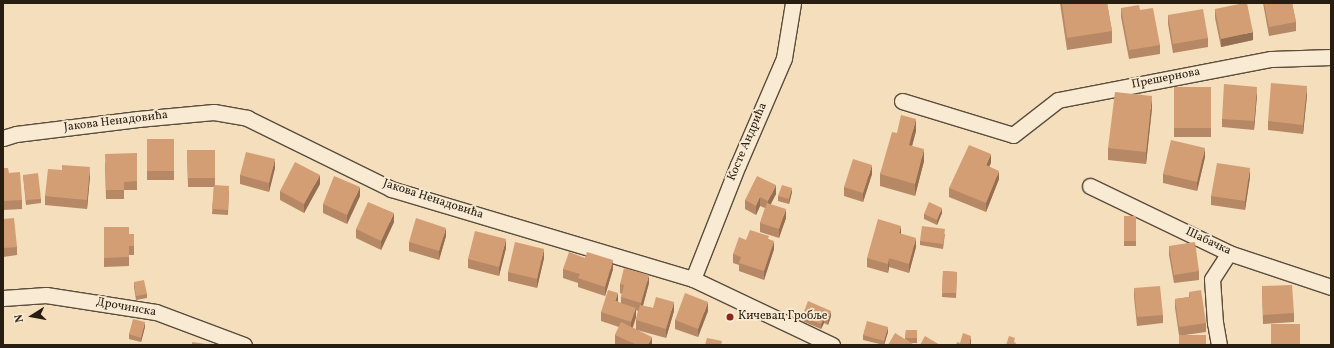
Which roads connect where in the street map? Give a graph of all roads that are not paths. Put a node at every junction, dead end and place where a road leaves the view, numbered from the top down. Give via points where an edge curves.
1 (793, 3) edge
2 (1331, 57) edge
3 (902, 101) dead end
4 (3, 138) edge
5 (1090, 186) dead end
6 (1229, 253) junction
7 (693, 279) junction
8 (1331, 287) edge
9 (3, 298) edge
10 (244, 345) edge
11 (832, 345) edge
12 (1219, 345) edge

1 - 7 street, Косте Андрића via 784,58 738,164
2 - 3 street, Прешернова via 1271,59 1058,100 1013,135
4 - 7 street, Јакова Ненадовића via 16,134 214,112 247,118 391,189
5 - 6 street, Шабачка
6 - 8 street, Шабачка
6 - 12 street via 1212,280
7 - 11 street, Јакова Ненадовића
9 - 10 street, Дрочинска via 46,295 156,312

